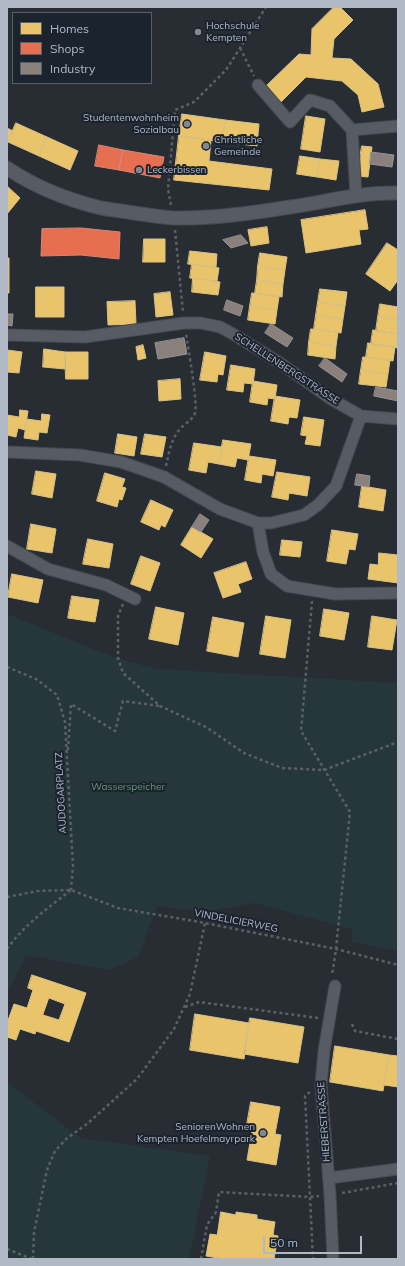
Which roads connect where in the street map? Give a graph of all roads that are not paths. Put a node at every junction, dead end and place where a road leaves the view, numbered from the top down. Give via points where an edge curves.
1 (258, 85) road end
2 (398, 126) edge
3 (352, 130) junction
4 (7, 168) edge
5 (398, 193) edge
6 (356, 195) junction
7 (7, 335) edge
8 (361, 416) junction
9 (398, 419) edge
10 (7, 452) edge
11 (258, 523) junction
12 (7, 546) edge
13 (398, 593) edge
14 (135, 599) dead end
15 (333, 981) road end
16 (398, 1168) edge
17 (328, 1178) junction
18 (333, 1259) edge

1 - 3 street via 290,122 310,100 330,106
2 - 3 street
3 - 6 street
4 - 6 street via 46,190 101,208 174,218 291,207
5 - 6 street
7 - 8 street, SCHELLENBERGSTRASSE via 85,337 184,323 220,327
8 - 9 street, SCHELLENBERGSTRASSE
8 - 11 street via 336,486 318,505 304,515 271,523
10 - 11 street via 80,455 122,462 164,477 220,509
11 - 13 street via 263,552 271,574 287,586 335,594
12 - 14 street via 48,569 106,585
15 - 17 street, HIEBERSTRASSE via 320,1085
16 - 17 street
17 - 18 street, HIEBERSTRASSE

